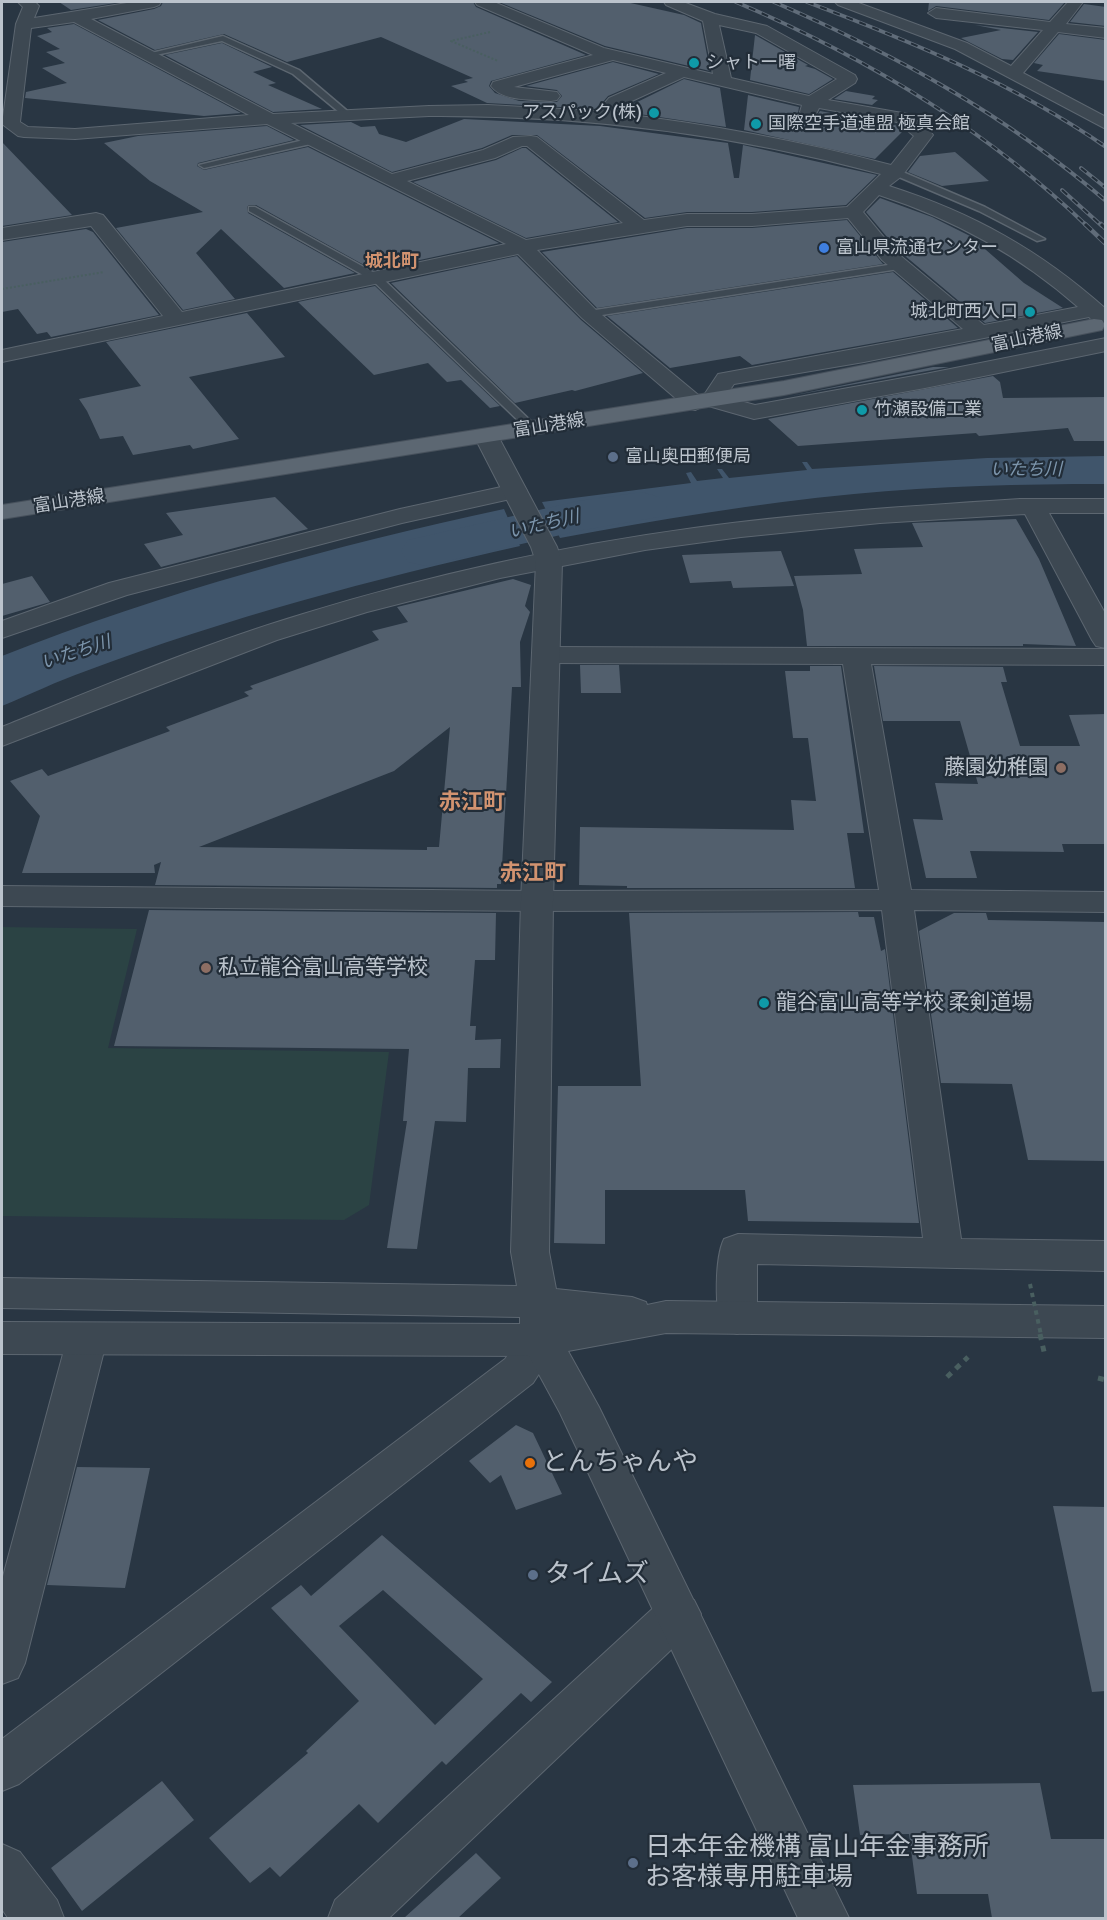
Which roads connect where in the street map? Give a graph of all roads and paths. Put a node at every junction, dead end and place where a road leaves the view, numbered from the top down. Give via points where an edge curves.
1 (27, 2) edge
2 (154, 2) edge
3 (482, 2) edge
4 (671, 2) edge
5 (843, 2) edge
6 (949, 2) edge
7 (1076, 2) edge
8 (936, 13) junction
9 (76, 17) junction
10 (710, 18) junction
11 (531, 22) junction
12 (24, 24) junction
13 (1053, 28) junction
14 (919, 29) junction
15 (1106, 33) edge
16 (151, 54) junction
17 (613, 55) junction
18 (681, 72) junction
19 (1014, 73) junction
20 (534, 76) junction
21 (723, 81) junction
22 (615, 102) junction
23 (812, 102) junction
24 (348, 115) junction
25 (603, 117) junction
26 (273, 119) junction
27 (1106, 124) edge
28 (802, 135) junction
29 (312, 141) junction
30 (204, 165) dead end
31 (895, 172) junction
32 (391, 180) junction
33 (875, 188) junction
34 (252, 209) dead end
35 (853, 212) junction
36 (640, 227) junction
37 (2, 234) edge
38 (1040, 239) dead end
39 (522, 247) junction
40 (902, 266) junction
41 (135, 267) junction
42 (376, 278) junction
43 (2, 289) edge
44 (589, 314) junction
45 (178, 320) junction
46 (1100, 325) edge
47 (980, 333) junction
48 (2, 356) edge
49 (704, 402) junction
50 (533, 429) junction
51 (486, 436) junction
52 (516, 494) junction
53 (1020, 506) junction
54 (1106, 506) edge
55 (2, 512) edge
56 (547, 555) junction
57 (2, 630) edge
58 (1106, 640) edge
59 (547, 656) junction
60 (856, 657) junction
61 (1106, 657) edge
62 (2, 737) edge
63 (2, 896) edge
64 (897, 900) junction
65 (537, 901) junction
66 (1106, 902) edge
67 (944, 1252) junction
68 (1106, 1256) edge
69 (1030, 1284) dead end
70 (2, 1293) edge
71 (737, 1318) junction
72 (540, 1321) junction
73 (1106, 1322) edge
74 (2, 1338) edge
75 (87, 1339) junction
76 (970, 1355) dead end
77 (1045, 1356) dead end
78 (947, 1377) dead end
79 (1098, 1378) dead end
80 (1106, 1380) edge
81 (678, 1614) junction
82 (2, 1663) edge
83 (2, 1768) edge
84 (2, 1869) edge
85 (39, 1918) edge
86 (353, 1918) edge
87 (824, 1918) edge

1 - 12 street via 31,6
2 - 9 street
3 - 11 street
4 - 10 street
5 - 14 street
6 - 8 street
7 - 13 street
8 - 13 street
8 - 14 street
9 - 12 street
9 - 16 street
10 - 21 street
10 - 23 street via 761,29 849,79
11 - 17 street
11 - 20 path via 451,41
12 - 26 street via 12,124 24,132 75,134
13 - 15 street
13 - 19 street
14 - 19 street
16 - 24 lane via 223,38 296,72
16 - 26 street
17 - 18 street
17 - 20 street
18 - 21 street
18 - 22 street
19 - 27 street
20 - 22 street via 499,86 511,92
21 - 23 street
22 - 25 street
23 - 28 street
23 - 31 street via 902,118 924,135
24 - 25 street via 430,111
24 - 26 street
25 - 28 street via 730,132
26 - 29 street
28 - 31 street
29 - 30 lane
29 - 32 street
31 - 33 street
31 - 38 lane
32 - 36 street via 489,154 519,141 531,141
32 - 39 street
33 - 35 street
33 - 46 street via 931,207 1023,254 1075,292
34 - 42 lane
35 - 36 street via 752,220 687,219
35 - 40 street
36 - 39 street
37 - 41 street via 96,219
39 - 42 street
39 - 44 street
40 - 44 lane
40 - 47 street
41 - 43 path
41 - 45 street
42 - 45 street
42 - 50 lane
44 - 49 street
45 - 48 street
46 - 47 street
46 - 49 main road, 富山港線
47 - 49 street via 726,379
49 - 50 main road, 富山港線
50 - 51 main road, 富山港線
51 - 52 street
51 - 55 main road, 富山港線
52 - 56 street
52 - 57 street via 390,518 117,589
53 - 54 street
53 - 56 street via 740,529
53 - 58 street via 1034,509
56 - 59 street
56 - 62 street via 521,567 358,606 268,634
59 - 60 street
59 - 65 street
60 - 61 street
60 - 64 street
63 - 65 street
64 - 65 street
64 - 66 street
64 - 67 street
65 - 72 street via 530,1252
67 - 68 street
67 - 71 street via 738,1249
69 - 77 path, bridge
70 - 72 street
71 - 72 street
71 - 73 street
72 - 75 street
72 - 81 street
72 - 83 street via 519,1371
74 - 75 street
75 - 82 street
76 - 78 path
79 - 80 path
81 - 86 street
81 - 87 street
84 - 85 street

